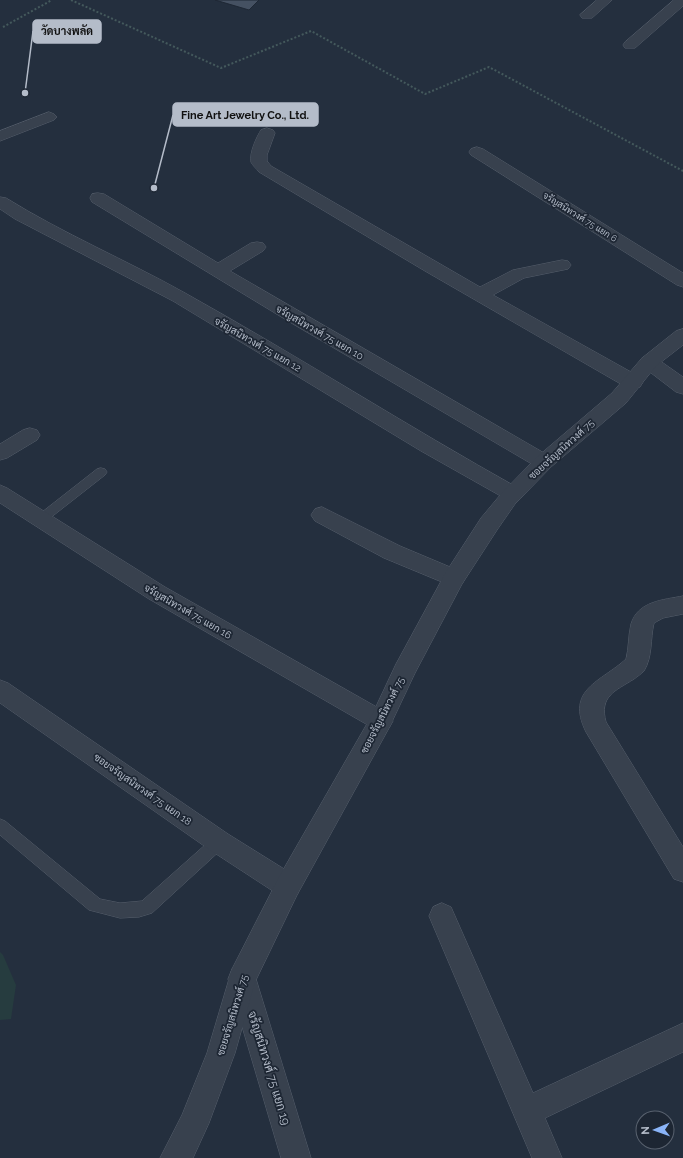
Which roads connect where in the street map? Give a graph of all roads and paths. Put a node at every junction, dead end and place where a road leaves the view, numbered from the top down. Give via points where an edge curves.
1 (52, 0) edge
2 (71, 0) edge
3 (605, 0) edge
4 (682, 0) edge
5 (587, 16) dead end
6 (1, 27) edge
7 (630, 45) dead end
8 (49, 117) dead end
9 (266, 133) dead end
10 (0, 136) edge
11 (477, 152) dead end
12 (683, 171) edge
13 (98, 198) dead end
14 (0, 202) edge
15 (257, 247) dead end
16 (562, 265) dead end
17 (217, 271) junction
18 (683, 281) edge
19 (480, 294) junction
20 (683, 335) edge
21 (649, 362) junction
22 (633, 382) junction
23 (683, 386) edge
24 (30, 435) dead end
25 (0, 453) edge
26 (544, 462) junction
27 (101, 472) dead end
28 (0, 493) edge
29 (513, 494) junction
30 (322, 515) dead end
31 (41, 519) junction
32 (454, 578) junction
33 (683, 604) edge
34 (0, 690) edge
35 (381, 721) junction
36 (0, 826) edge
37 (219, 842) junction
38 (683, 870) edge
39 (288, 886) junction
40 (442, 916) dead end
41 (242, 979) junction
42 (683, 1037) edge
43 (527, 1110) junction
44 (175, 1158) edge
45 (296, 1158) edge
46 (547, 1158) edge

1 - 6 path
2 - 12 path via 220,68 311,31 425,94 489,67
3 - 5 street
4 - 7 street
8 - 10 street
9 - 19 street via 259,155 259,162 265,169
11 - 18 street, จรัญสนิทวงศ์ 75 แยก 6
13 - 17 street, จรัญสนิทวงศ์ 75 แยก 10
14 - 29 street, จรัญสนิทวงศ์ 75 แยก 12 via 36,224 179,297 446,458
15 - 17 street
16 - 19 street via 519,274
17 - 26 street, จรัญสนิทวงศ์ 75 แยก 10
19 - 22 street
20 - 21 street, ซอยจรัญสนิทวงศ์ 75
21 - 22 street, ซอยจรัญสนิทวงศ์ 75
21 - 23 street
22 - 26 street, ซอยจรัญสนิทวงศ์ 75 via 619,398
24 - 25 street
26 - 29 street, ซอยจรัญสนิทวงศ์ 75
27 - 31 lane
28 - 31 street, จรัญสนิทวงศ์ 75 แยก 16
29 - 32 street, ซอยจรัญสนิทวงศ์ 75 via 489,524
30 - 32 street via 392,552
31 - 35 street, จรัญสนิทวงศ์ 75 แยก 16 via 157,593
32 - 35 street, ซอยจรัญสนิทวงศ์ 75 via 404,671
33 - 38 street via 647,615 643,622 640,653 635,666 604,687 592,699 590,713 595,726
34 - 37 street, ซอยจรัญสนิทวงศ์ 75 แยก 18
35 - 39 street, ซอยจรัญสนิทวงศ์ 75
36 - 37 lane via 95,905 114,911 146,908
37 - 39 street, ซอยจรัญสนิทวงศ์ 75 แยก 18
39 - 41 street, ซอยจรัญสนิทวงศ์ 75
40 - 43 street
41 - 44 street, ซอยจรัญสนิทวงศ์ 75 via 221,1053 194,1123
41 - 45 street, จรัญสนิทวงศ์ 75 แยก 19
42 - 43 street
43 - 46 street

